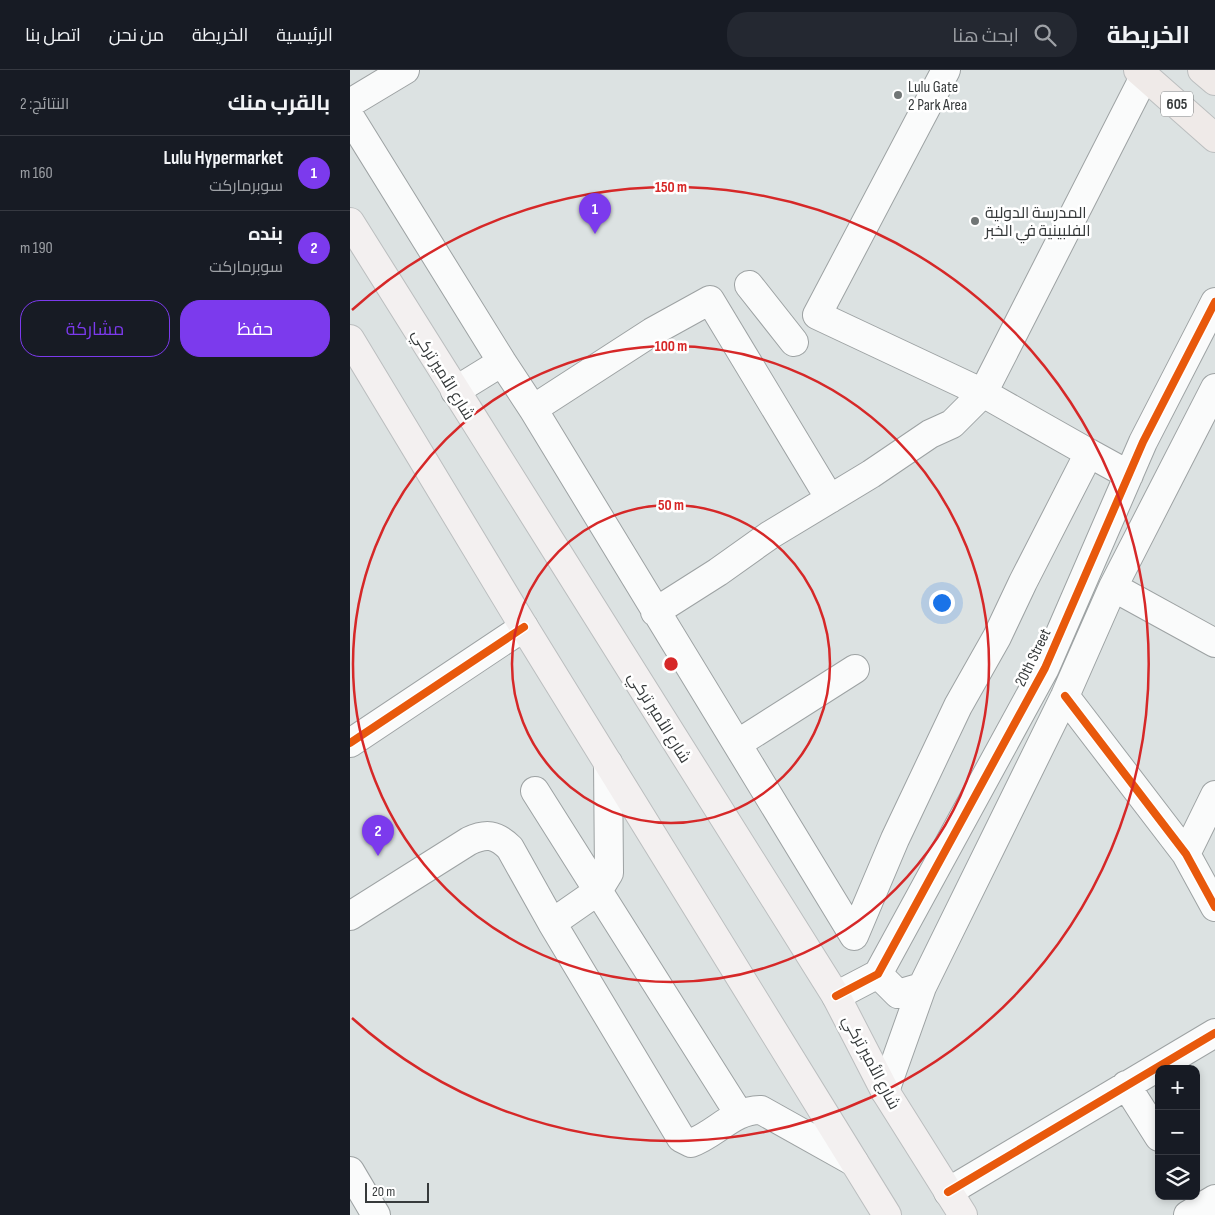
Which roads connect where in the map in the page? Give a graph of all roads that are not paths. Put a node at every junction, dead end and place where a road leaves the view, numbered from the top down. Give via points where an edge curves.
1 (405, 70) edge
2 (946, 70) edge
3 (1141, 73) edge
4 (350, 103) edge
5 (350, 118) edge
6 (1215, 138) edge
7 (350, 222) edge
8 (749, 285) dead end
9 (1215, 302) edge
10 (350, 339) edge
11 (794, 342) dead end
12 (502, 362) junction
13 (1215, 388) edge
14 (455, 391) junction
15 (983, 393) junction
16 (533, 409) junction
17 (1089, 453) junction
18 (1129, 475) junction
19 (830, 500) junction
20 (1113, 587) junction
21 (655, 612) junction
22 (524, 627) junction
23 (1215, 643) edge
24 (855, 669) dead end
25 (1065, 696) junction
26 (350, 743) edge
27 (737, 744) junction
28 (608, 763) junction
29 (535, 790) dead end
30 (1215, 795) edge
31 (1186, 854) junction
32 (598, 891) junction
33 (1215, 907) edge
34 (350, 916) edge
35 (552, 922) junction
36 (878, 974) junction
37 (922, 987) junction
38 (836, 996) junction
39 (1215, 1033) edge
40 (1126, 1085) junction
41 (885, 1090) junction
42 (739, 1114) junction
43 (1155, 1131) edge
44 (854, 1162) junction
45 (350, 1171) edge
46 (948, 1192) junction
47 (376, 1215) edge
48 (887, 1215) edge
49 (963, 1215) edge

1 - 4 street
2 - 15 street via 817,315
3 - 6 highway, 605
3 - 15 street
5 - 12 street
7 - 14 main road, شارع الأمير تركي
8 - 11 street
9 - 18 street, 20th Street
10 - 22 main road
12 - 14 street
12 - 16 street
13 - 20 street
14 - 38 main road, شارع الأمير تركي
15 - 17 street
15 - 19 street via 952,424 930,434
16 - 19 street via 652,332 710,300
16 - 21 street
17 - 18 street
17 - 27 street via 954,715 895,838 854,936
18 - 36 street, 20th Street via 1045,668
19 - 21 street via 770,535
20 - 23 street
20 - 25 street
21 - 27 street
22 - 26 street
22 - 28 main road
24 - 27 street
25 - 31 street
25 - 37 street
28 - 32 street via 609,873
28 - 44 main road
29 - 32 street
30 - 31 street
31 - 33 street
32 - 35 street
32 - 42 street
34 - 35 street via 469,841 479,836 494,836 510,848
35 - 42 street via 682,1138 691,1143 701,1140
36 - 37 street via 898,994
36 - 38 street
37 - 41 street
38 - 41 main road, شارع الأمير تركي
39 - 40 street
40 - 43 street
40 - 46 street
41 - 46 main road, شارع الأمير تركي
42 - 44 street via 761,1110
44 - 48 main road
45 - 47 street
46 - 49 main road, شارع الأمير تركي

